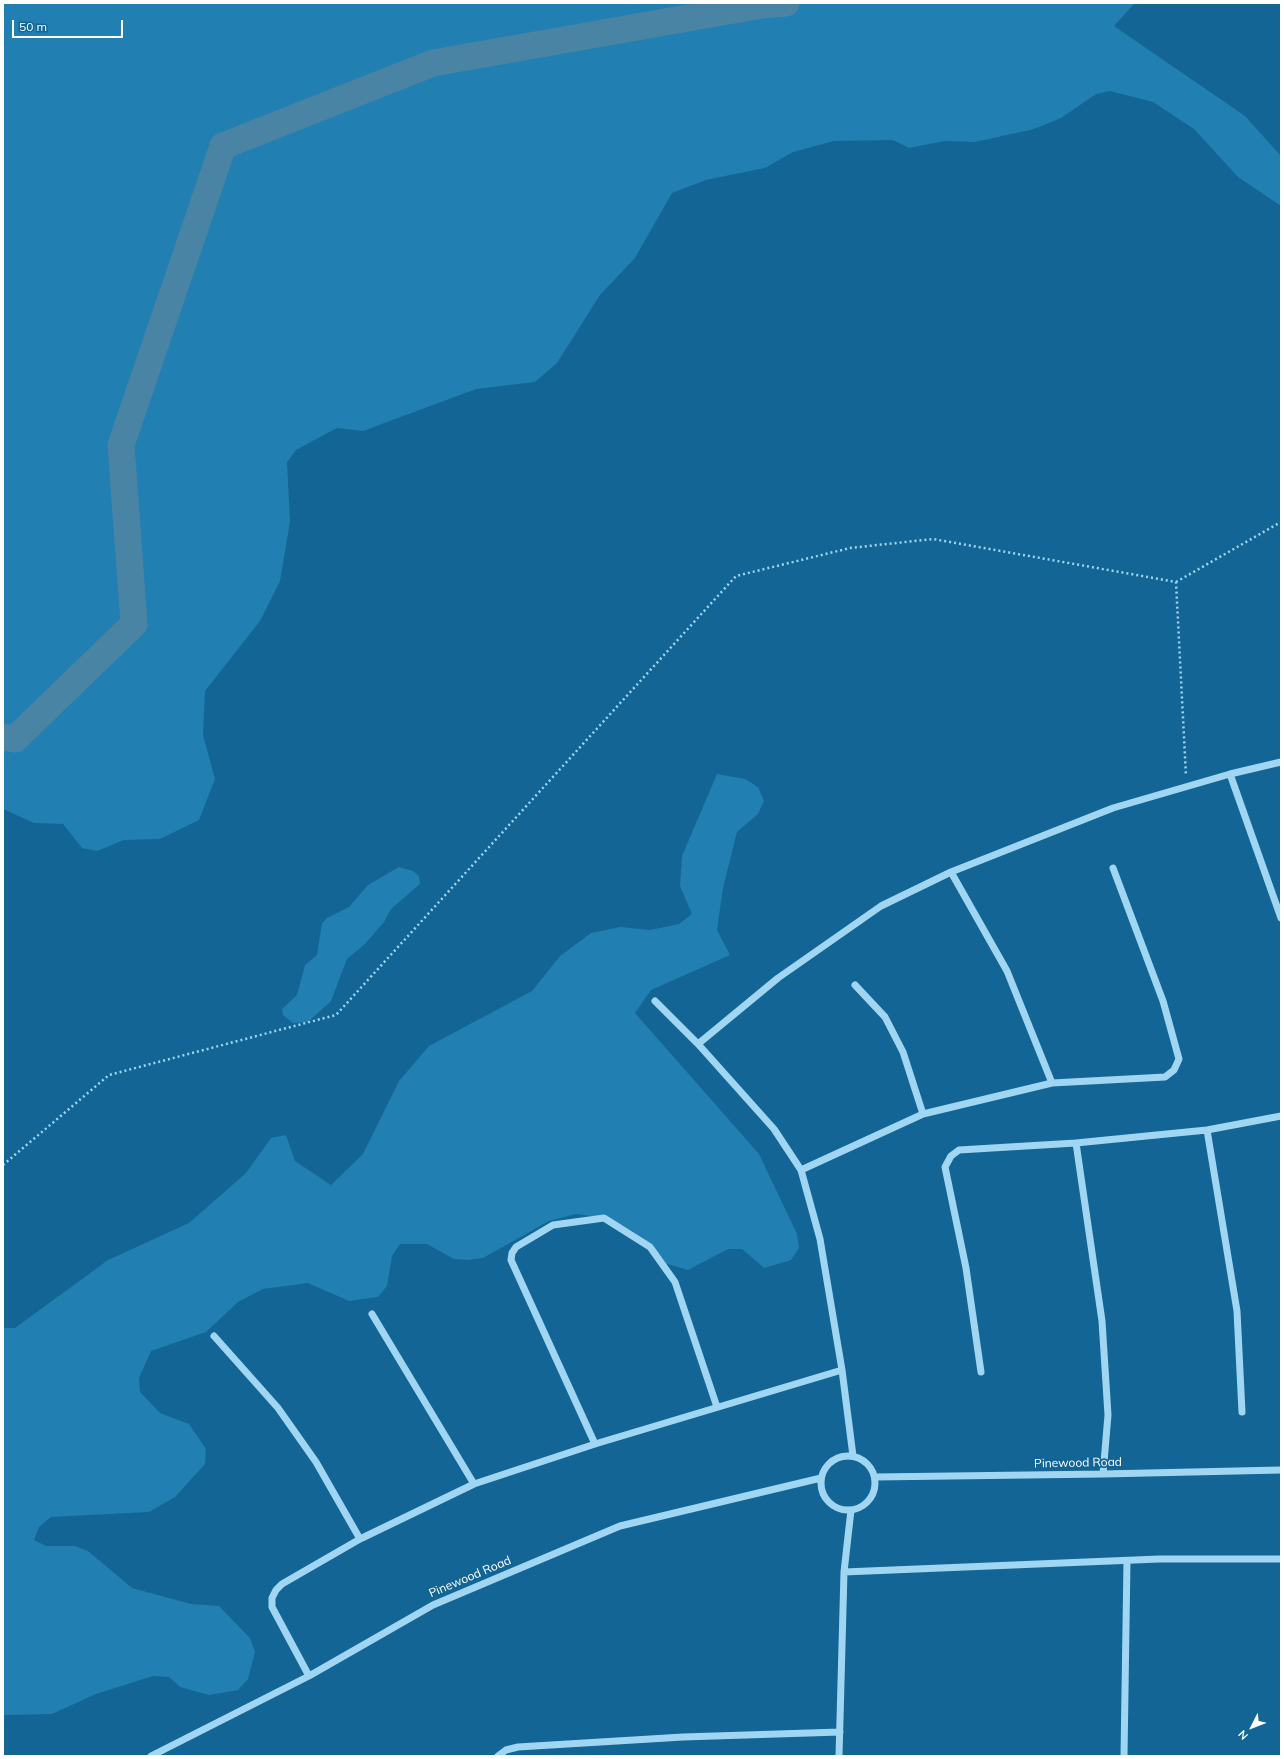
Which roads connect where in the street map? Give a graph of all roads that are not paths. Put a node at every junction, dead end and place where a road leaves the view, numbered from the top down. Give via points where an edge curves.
1 (1281, 762) edge
2 (1230, 774) junction
3 (1113, 868) dead end
4 (951, 872) junction
5 (1281, 918) edge
6 (855, 984) dead end
7 (655, 1001) dead end
8 (698, 1044) junction
9 (1052, 1083) junction
10 (923, 1114) junction
11 (1281, 1116) edge
12 (1207, 1130) junction
13 (1076, 1143) junction
14 (801, 1170) junction
15 (372, 1314) dead end
16 (214, 1336) dead end
17 (842, 1370) junction
18 (981, 1372) dead end
19 (717, 1407) junction
20 (1242, 1412) dead end
21 (595, 1444) junction
22 (853, 1456) junction
23 (1281, 1470) edge
24 (1104, 1474) junction
25 (875, 1477) junction
26 (821, 1478) junction
27 (474, 1484) junction
28 (851, 1510) junction
29 (360, 1539) junction
30 (1281, 1559) edge
31 (1127, 1561) junction
32 (844, 1572) junction
33 (309, 1676) junction
34 (840, 1732) junction
35 (151, 1756) edge
36 (498, 1756) edge
37 (839, 1756) edge
38 (1124, 1756) edge

1 - 2 street
2 - 4 street via 1113,808
2 - 5 street
3 - 9 street via 1163,1000 1179,1060 1174,1070 1164,1077
4 - 8 street via 881,906 778,978
4 - 9 street via 1006,971
6 - 10 street via 885,1017 903,1052
7 - 8 street
8 - 14 street via 774,1129
9 - 10 street
10 - 14 street
11 - 12 street
12 - 13 street
12 - 20 street via 1237,1311
13 - 18 street via 959,1150 951,1156 946,1167 966,1268
13 - 24 street via 1102,1321 1108,1415
14 - 17 street via 820,1239
15 - 27 street
16 - 29 street via 278,1408 316,1462
17 - 19 street
17 - 22 street
19 - 21 street
19 - 21 street via 675,1282 650,1247 604,1218 554,1225 516,1247 511,1260
21 - 27 street
22 - 25 street via 867,1463
22 - 26 street via 836,1458 829,1463
23 - 24 street, Pinewood Road
24 - 25 street, Pinewood Road
25 - 28 street via 875,1486 867,1502
26 - 28 street via 823,1494 828,1501
26 - 33 street, Pinewood Road via 620,1526 433,1605
27 - 29 street
28 - 32 street
29 - 33 street via 282,1584 272,1598 272,1607
30 - 31 street
31 - 32 street
31 - 38 street
32 - 34 street
33 - 35 street, Pinewood Road
34 - 36 street via 683,1737 518,1747 506,1750
34 - 37 street

